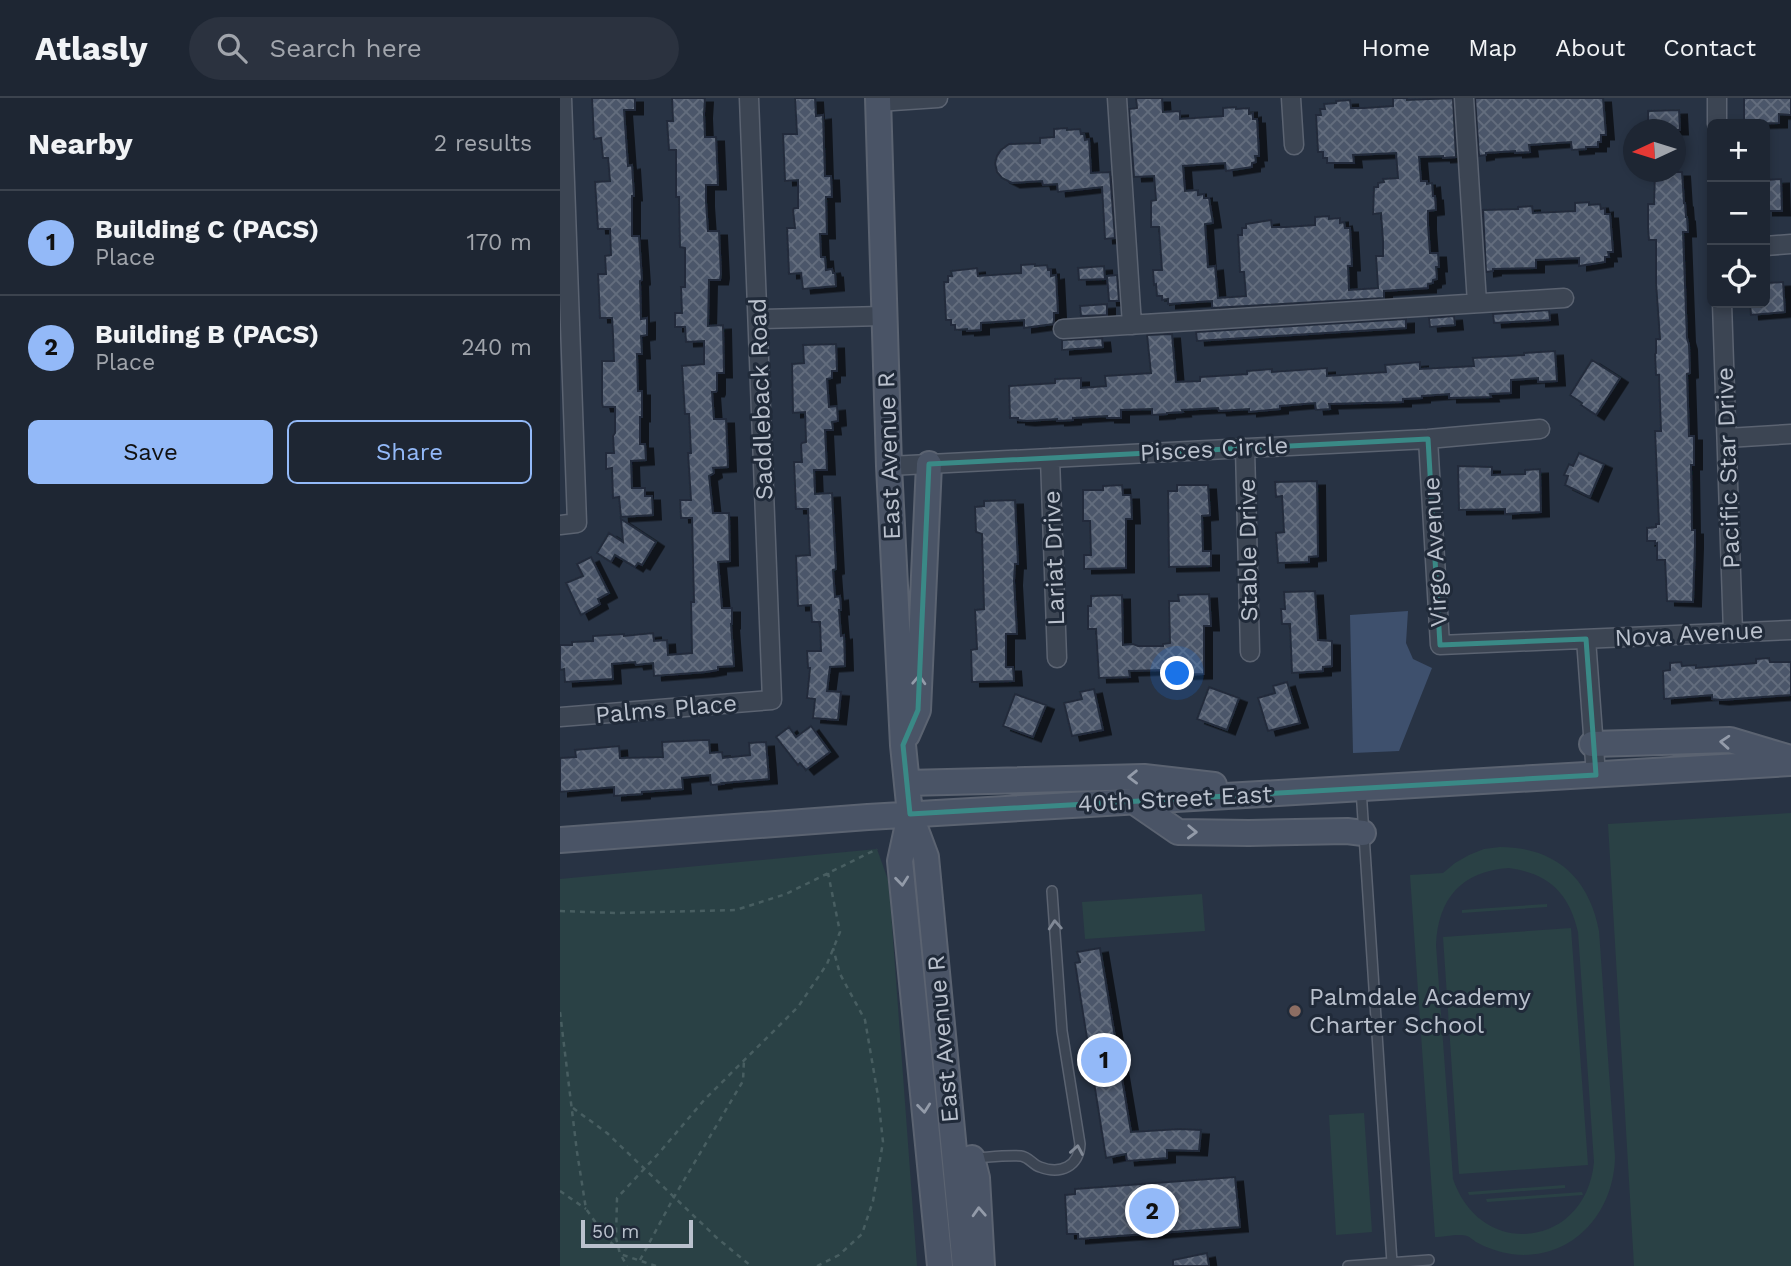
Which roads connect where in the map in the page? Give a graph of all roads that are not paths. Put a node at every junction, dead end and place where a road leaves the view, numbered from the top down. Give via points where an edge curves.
1 (562, 98) edge
2 (749, 98) edge
3 (938, 98) edge
4 (1117, 98) edge
5 (1291, 98) edge
6 (1464, 98) edge
7 (1717, 98) edge
8 (878, 100) edge
9 (1717, 119) edge
10 (1294, 145) dead end
11 (1791, 244) edge
12 (1770, 246) edge
13 (1564, 298) dead end
14 (1476, 303) junction
15 (1723, 308) edge
16 (883, 316) junction
17 (758, 319) junction
18 (1132, 325) junction
19 (1063, 329) dead end
20 (1540, 429) dead end
21 (1791, 435) edge
22 (1727, 438) junction
23 (1428, 439) junction
24 (1245, 448) junction
25 (1050, 458) junction
26 (929, 464) junction
27 (889, 466) junction
28 (568, 524) edge
29 (1791, 630) edge
30 (1733, 632) junction
31 (1586, 639) junction
32 (1250, 652) dead end
33 (1057, 658) dead end
34 (772, 700) joint
35 (560, 717) edge
36 (1592, 744) junction
37 (903, 745) junction
38 (1791, 761) edge
39 (1596, 775) junction
40 (907, 783) junction
41 (1361, 788) junction
42 (1274, 793) junction
43 (1133, 801) junction
44 (910, 814) junction
45 (1363, 834) junction
46 (560, 841) edge
47 (1052, 891) dead end
48 (952, 1158) junction
49 (1429, 1260) dead end
50 (1392, 1263) junction
51 (940, 1266) edge
52 (953, 1266) edge
53 (965, 1266) edge
54 (982, 1266) edge
55 (1348, 1266) edge

1 - 28 street
2 - 17 street, Saddleback Road
3 - 8 street
4 - 18 street
5 - 10 street
6 - 14 street
7 - 9 street
8 - 16 main road, East Avenue R
11 - 12 street
13 - 14 street
14 - 18 street
15 - 22 street, Pacific Star Drive
16 - 17 street
16 - 27 main road, East Avenue R
17 - 34 street, Saddleback Road
18 - 19 street
20 - 23 street, Pisces Circle
21 - 22 street
22 - 30 street, Pacific Star Drive
23 - 24 street, Pisces Circle
23 - 31 street, Virgo Avenue via 1440,645
24 - 25 street, Pisces Circle
24 - 32 street, Stable Drive
25 - 26 street, Pisces Circle
25 - 33 street, Lariat Drive
26 - 27 street, Pisces Circle
37 -> 26 main road via 918,710
27 - 37 main road, East Avenue R
29 - 30 street, Nova Avenue
30 - 31 street, Nova Avenue
31 - 36 street
34 - 35 street, Palms Place
38 -> 36 main road via 1730,740
36 - 39 street
37 - 40 main road, East Avenue R
38 - 39 main road, 40th Street East
39 - 41 main road, 40th Street East
42 -> 40 main road via 1144,776
40 - 44 main road, East Avenue R
41 - 42 main road, 40th Street East
41 - 45 lane
42 - 43 main road, 40th Street East
43 - 44 main road, 40th Street East
43 -> 45 main road via 1178,832
44 - 46 main road, 40th Street East
44 - 48 main road, East Avenue R via 900,861
45 - 50 lane
48 -> 47 lane via 1025,1156 1039,1167 1058,1170 1074,1164 1080,1154 1062,1031
48 - 51 main road, East Avenue R
48 - 52 main road via 944,1185
48 - 53 main road, East Avenue R
54 -> 48 main road via 977,1178
49 - 50 lane
50 - 55 lane

